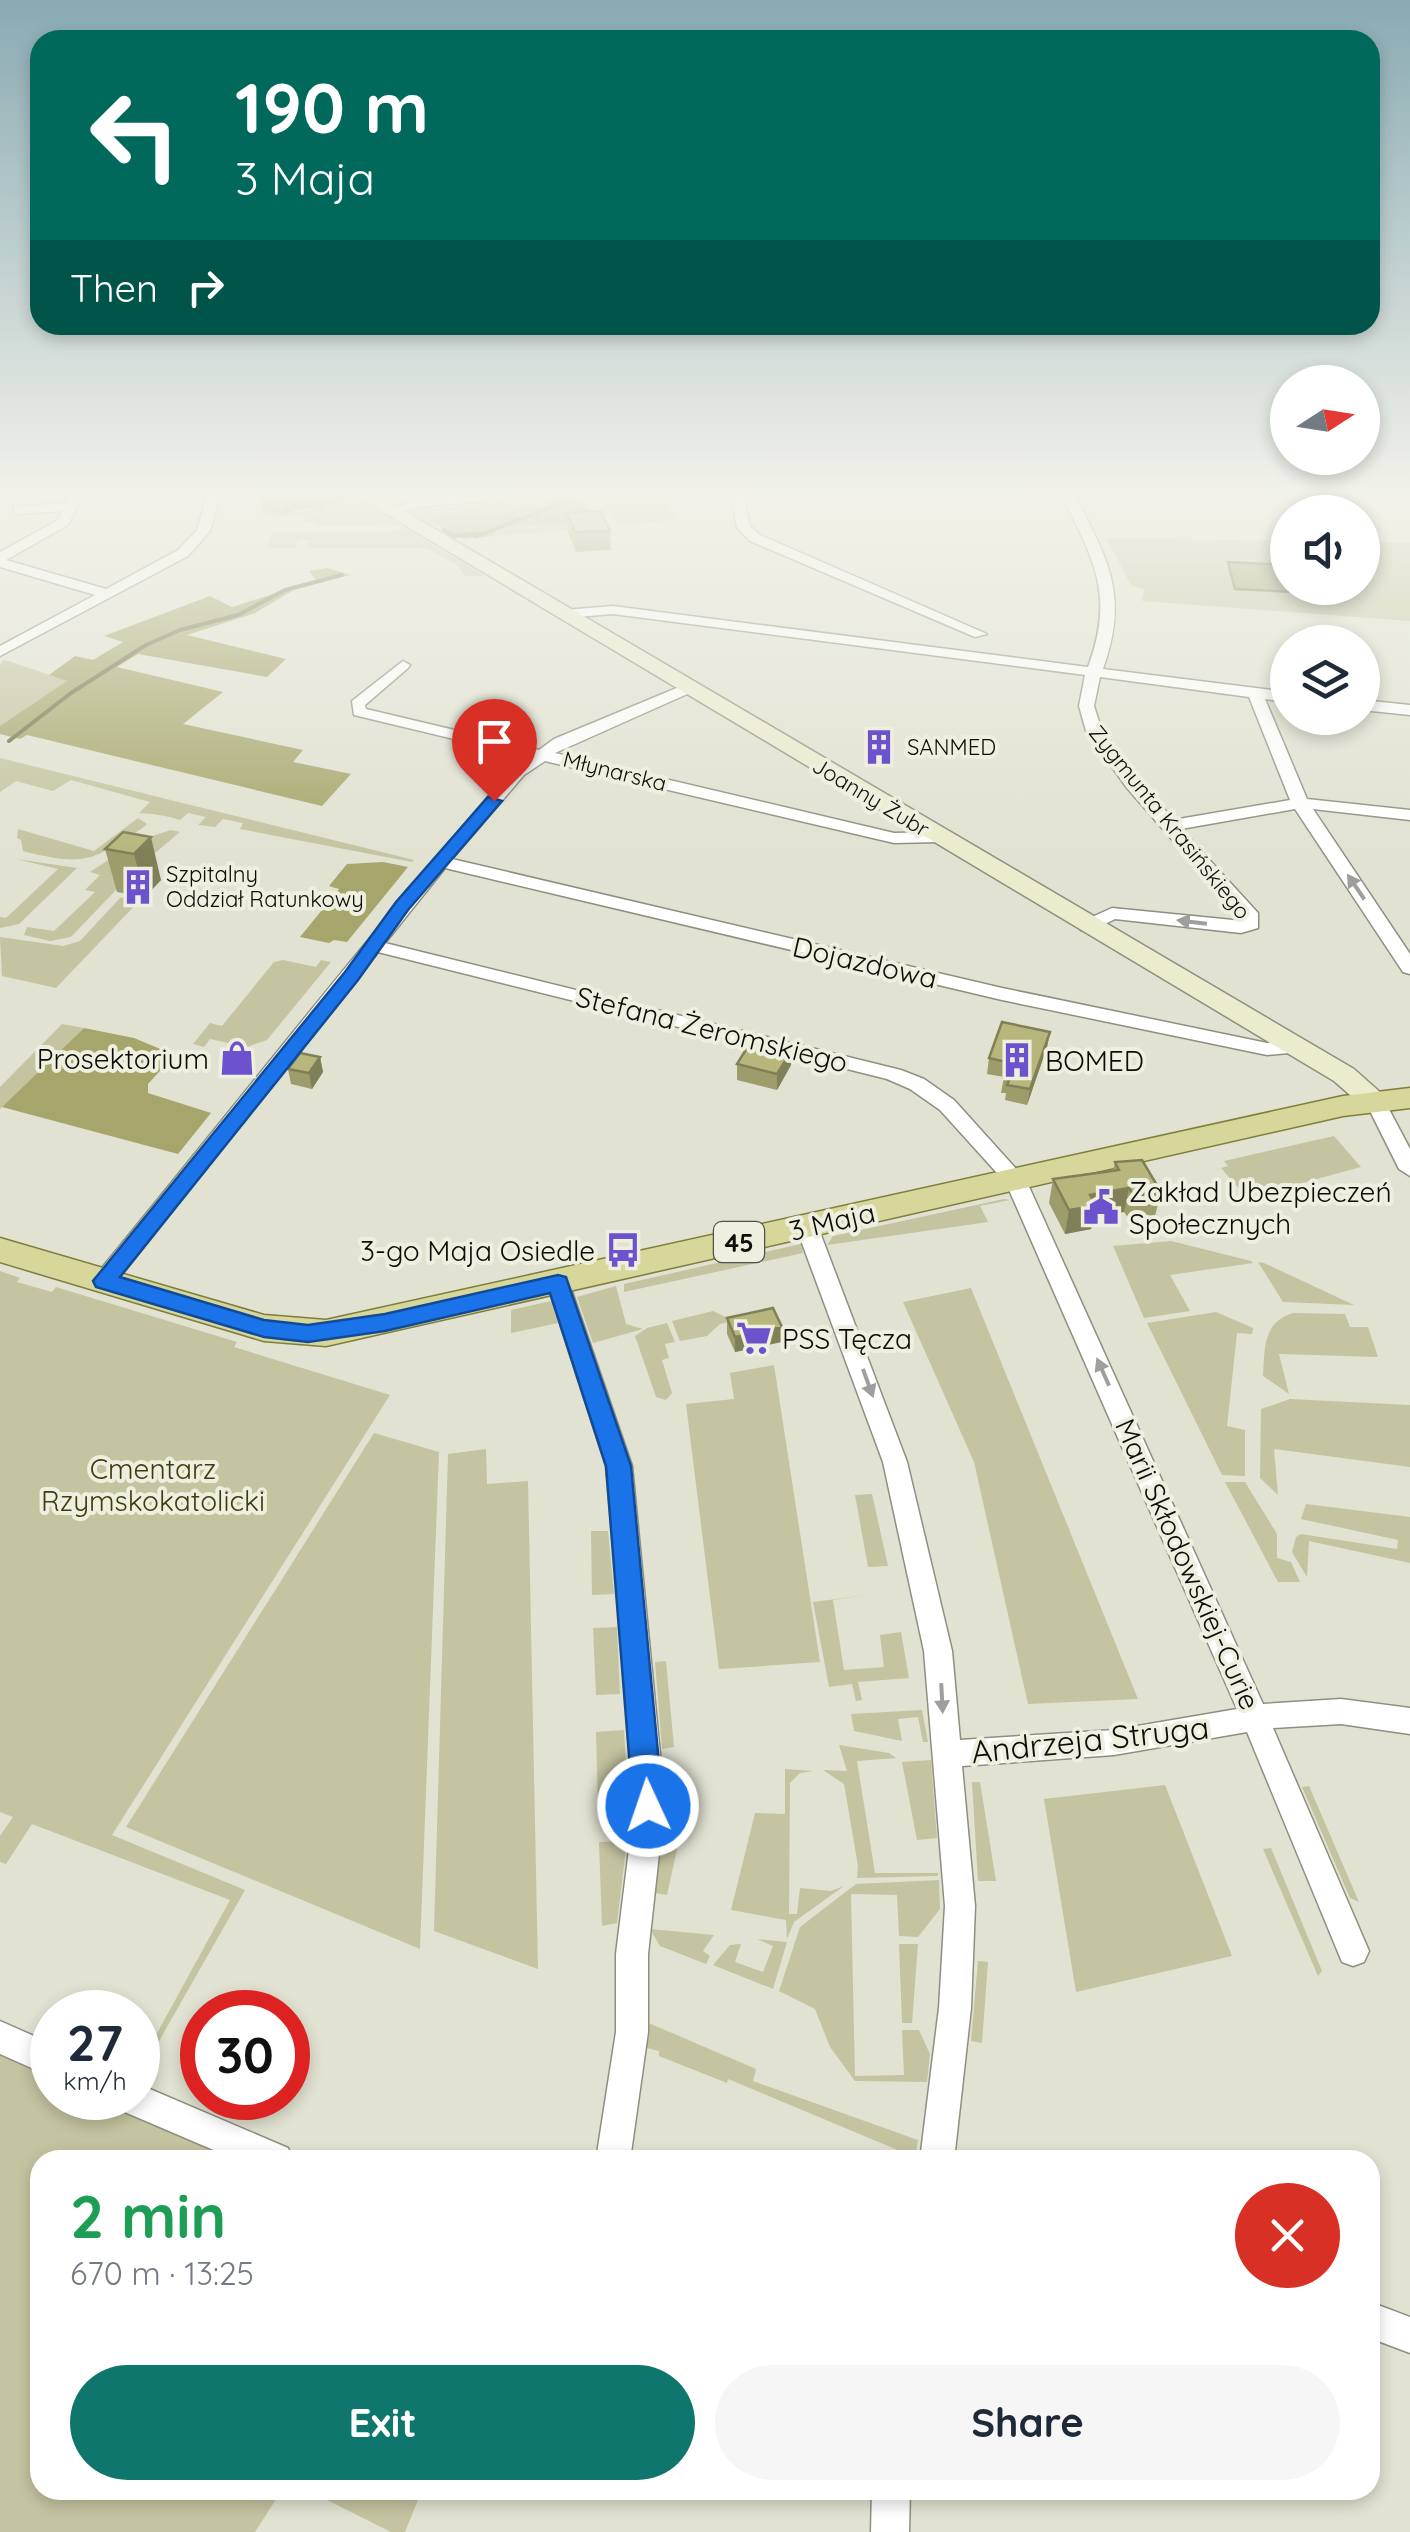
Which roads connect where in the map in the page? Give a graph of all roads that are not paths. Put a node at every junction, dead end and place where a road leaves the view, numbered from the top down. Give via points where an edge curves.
1 (70, 614) edge
2 (565, 614) edge
3 (646, 614) edge
4 (933, 614) edge
5 (981, 614) dead end
6 (1111, 614) edge
7 (980, 634) junction
8 (0, 652) edge
9 (972, 657) junction
10 (403, 665) dead end
11 (1095, 672) junction
12 (688, 688) junction
13 (1254, 693) junction
14 (1270, 695) edge
15 (1380, 707) edge
16 (1410, 710) edge
17 (541, 753) junction
18 (1300, 803) junction
19 (1410, 815) edge
20 (1170, 826) junction
21 (938, 837) junction
22 (442, 862) junction
23 (1087, 926) junction
24 (372, 945) junction
25 (1410, 968) edge
26 (1288, 1044) junction
27 (1410, 1098) edge
28 (1374, 1101) junction
29 (1410, 1169) edge
30 (1015, 1180) junction
31 (807, 1226) junction
32 (0, 1250) edge
33 (104, 1281) junction
34 (558, 1283) junction
35 (1255, 1718) junction
36 (1410, 1721) edge
37 (947, 1754) junction
38 (1353, 1951) dead end
39 (0, 2036) edge
40 (30, 2050) edge
41 (160, 2110) edge
42 (253, 2150) edge
43 (614, 2150) edge
44 (938, 2150) edge
45 (1380, 2324) edge
46 (1410, 2335) edge
47 (891, 2500) edge
48 (890, 2532) edge

1 - 8 street
2 - 12 street, Joanny Żubr
3 - 9 street
4 - 7 street
5 - 7 street
6 - 11 street, Zygmunta Krasińskiego
7 - 9 street
9 - 11 street
10 - 17 street, Młynarska via 357,704 359,712
11 - 13 street
11 - 20 street, Zygmunta Krasińskiego via 1086,702 1092,730
12 - 17 street
12 - 21 street, Joanny Żubr
13 - 14 street
13 - 18 street
15 - 16 street
17 - 21 street, Młynarska via 894,838
17 - 22 street
18 - 19 street
18 - 20 street
25 -> 18 street
20 -> 23 street, Zygmunta Krasińskiego via 1252,924 1112,913
21 - 23 street, Joanny Żubr
22 - 24 street
22 - 26 street, Dojazdowa via 1002,994 1267,1049
23 - 26 street, Joanny Żubr
24 - 30 street, Stefana Żeromskiego via 894,1074 947,1106
24 - 33 street
26 - 28 street, Joanny Żubr
27 - 28 main road, 45
28 - 29 street
28 - 30 main road, 3 Maja / 45
30 - 31 main road, 3 Maja / 45
35 -> 30 street, Marii Skłodowskiej-Curie
31 - 34 main road, 3 Maja / 45
31 -> 37 street via 902,1484 938,1651
32 - 33 main road, 3 Maja / 45
33 - 34 main road, 3 Maja / 45 via 264,1328 308,1334
34 - 43 street via 618,1466 646,1754 648,1817 632,1954 632,2032
35 - 36 street, Andrzeja Struga via 1333,1708
35 - 37 street, Andrzeja Struga via 1134,1740
35 - 38 street, Marii Skłodowskiej-Curie
37 - 44 street via 960,1906
39 - 40 street
41 - 42 street
45 - 46 street
47 - 48 street

